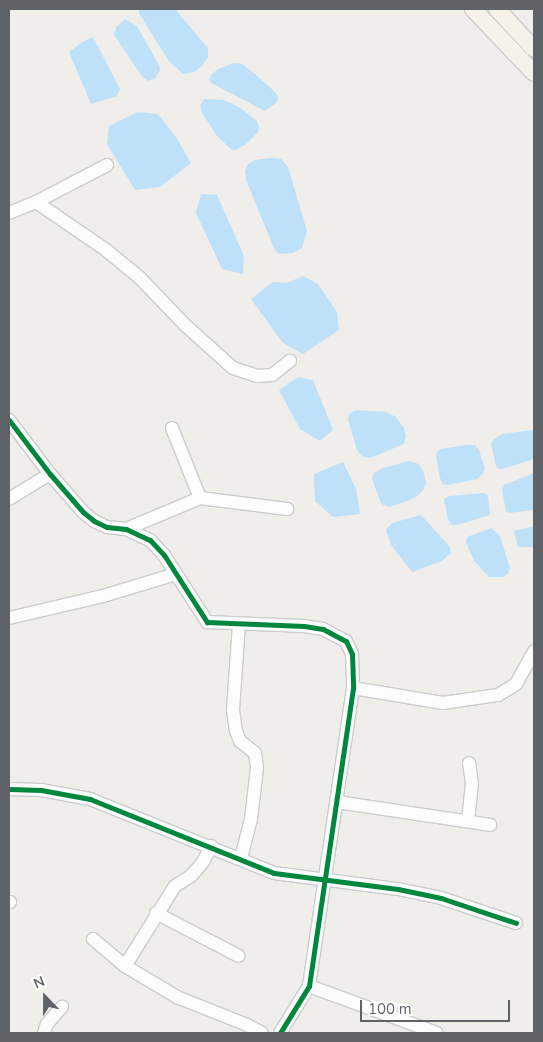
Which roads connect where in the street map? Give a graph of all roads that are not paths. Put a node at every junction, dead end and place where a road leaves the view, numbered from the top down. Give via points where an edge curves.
1 (473, 9) edge
2 (497, 9) edge
3 (534, 48) edge
4 (534, 73) edge
5 (107, 165) dead end
6 (36, 202) junction
7 (9, 213) edge
8 (290, 361) dead end
9 (9, 420) edge
10 (172, 428) dead end
11 (50, 474) junction
12 (200, 498) junction
13 (9, 499) edge
14 (287, 508) dead end
15 (126, 529) junction
16 (176, 574) junction
17 (9, 618) edge
18 (239, 624) junction
19 (534, 652) edge
20 (352, 688) junction
21 (469, 763) dead end
22 (9, 789) edge
23 (337, 802) junction
24 (468, 821) junction
25 (490, 825) dead end
26 (211, 846) junction
27 (241, 858) junction
28 (325, 880) junction
29 (156, 913) junction
30 (516, 923) dead end
31 (93, 940) dead end
32 (239, 956) dead end
33 (125, 966) junction
34 (309, 986) junction
35 (62, 1007) dead end
36 (44, 1033) edge
37 (262, 1033) edge
38 (280, 1033) edge
39 (437, 1033) edge

1 - 4 main road
2 - 3 main road
5 - 6 street
6 - 7 street
6 - 8 street via 139,277 185,325 234,368 257,376 272,375
9 - 11 street
10 - 12 street
11 - 13 street
11 - 15 street via 94,521 107,527
12 - 14 street
12 - 15 street
15 - 16 street via 150,540
16 - 17 street via 103,596
16 - 18 street via 207,622
18 - 20 street via 304,626 335,634 346,641 352,654
18 - 27 street via 233,710 240,741 255,753 257,768 251,819
19 - 20 street via 516,684 498,695 443,703
20 - 23 street
21 - 24 street via 472,784
22 - 26 street via 41,790 90,799
23 - 24 street
23 - 28 street
24 - 25 street
26 - 27 street
26 - 29 street via 203,862 191,876 175,886
27 - 28 street via 274,873
28 - 30 street via 441,898
28 - 34 street
29 - 32 street
29 - 33 street
31 - 33 street
33 - 37 street via 177,997
34 - 38 street
34 - 39 street
35 - 36 street via 47,1024

